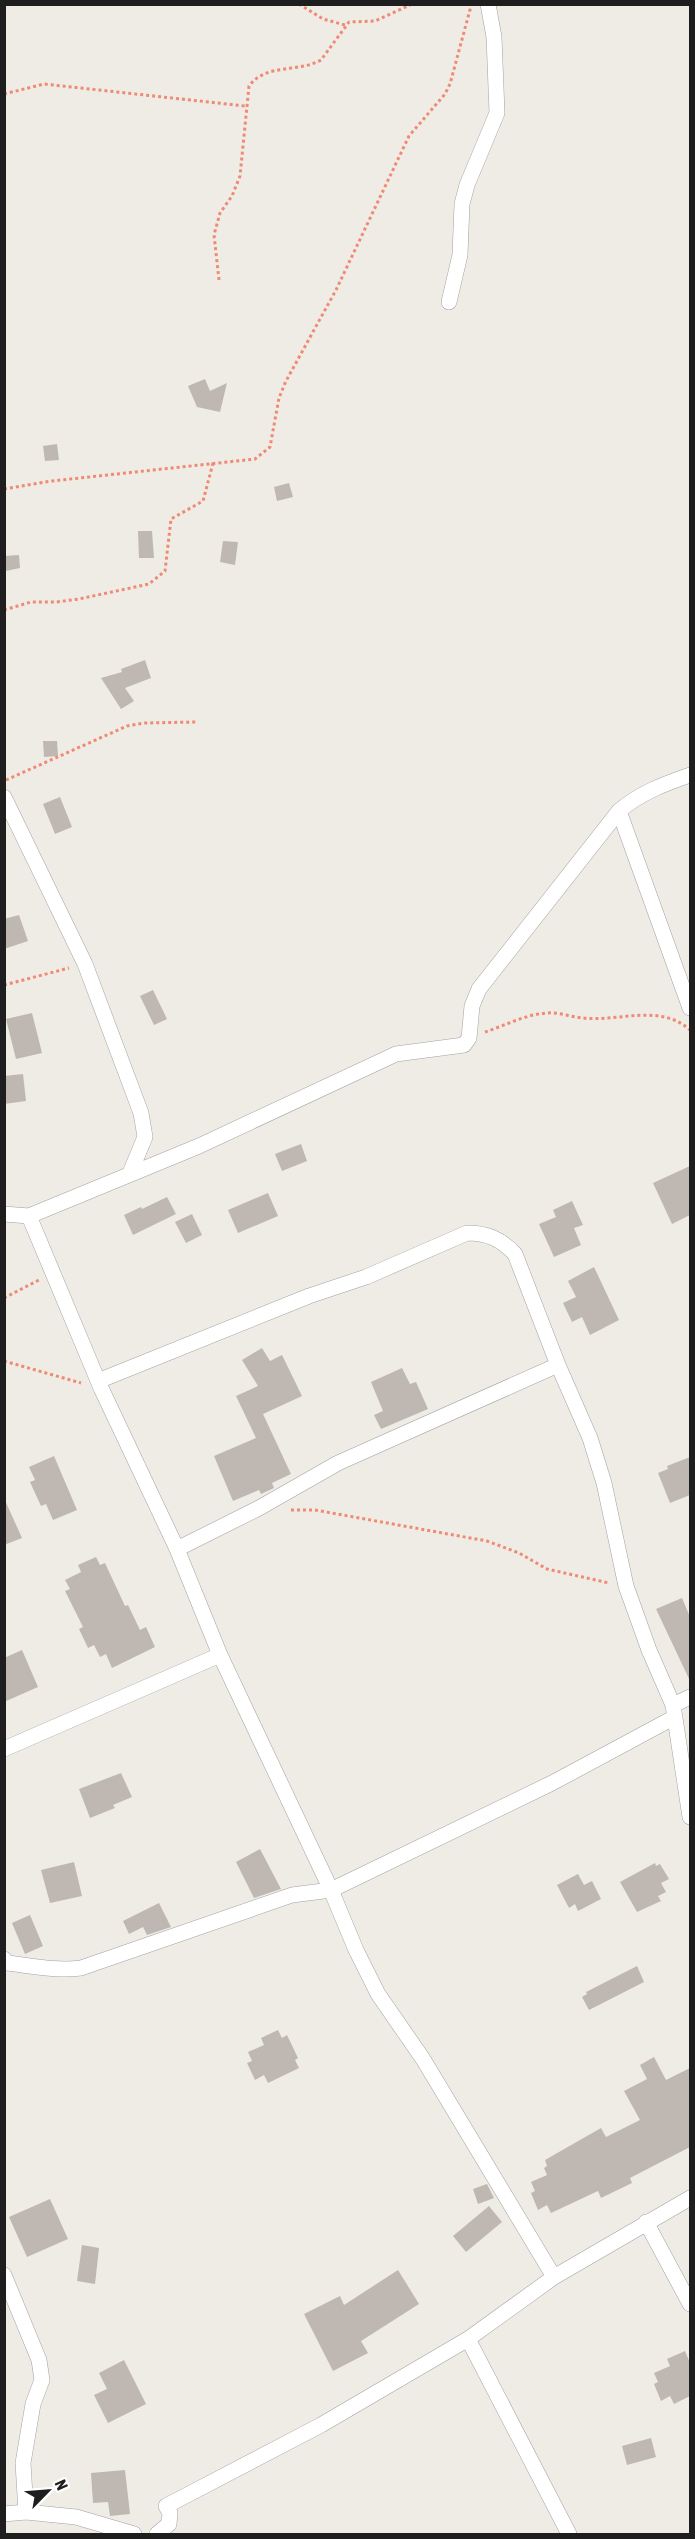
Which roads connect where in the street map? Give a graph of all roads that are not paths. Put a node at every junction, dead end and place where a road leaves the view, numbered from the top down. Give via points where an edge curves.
1 (488, 4) edge
2 (448, 302) dead end
3 (690, 775) edge
4 (4, 797) edge
5 (619, 811) junction
6 (690, 1008) edge
7 (130, 1173) junction
8 (4, 1214) edge
9 (28, 1216) junction
10 (558, 1365) junction
11 (100, 1385) junction
12 (177, 1549) junction
13 (220, 1655) junction
14 (690, 1697) edge
15 (673, 1711) junction
16 (4, 1749) edge
17 (690, 1817) edge
18 (331, 1890) junction
19 (5, 1962) edge
20 (690, 2198) edge
21 (646, 2222) junction
22 (4, 2276) edge
23 (554, 2277) junction
24 (690, 2304) edge
25 (468, 2339) junction
26 (26, 2512) junction
27 (4, 2514) edge
28 (134, 2535) edge
29 (157, 2535) edge
30 (569, 2535) edge

1 - 2 street via 494,37 497,113 462,204 460,255
3 - 5 street via 656,787
4 - 7 street via 85,964 143,1119 144,1137
5 - 6 street
5 - 7 street via 479,989 466,1044 396,1054 199,1146
7 - 9 street
8 - 9 street
9 - 11 street
10 - 11 street via 515,1254 503,1241 467,1233
10 - 12 street via 338,1463
10 - 15 street via 590,1438 626,1586
11 - 12 street
12 - 13 street
13 - 16 street
13 - 18 street
14 - 15 street
15 - 17 street
15 - 18 street via 552,1783
18 - 19 street via 292,1895 81,1968
18 - 23 street via 378,1994 423,2059
20 - 21 street
21 - 23 street
21 - 24 street
22 - 26 street via 39,2360 42,2380 33,2404 23,2463
23 - 25 street
25 - 29 street via 321,2425 166,2506 169,2524
25 - 30 street
26 - 27 street
26 - 28 street via 76,2517

